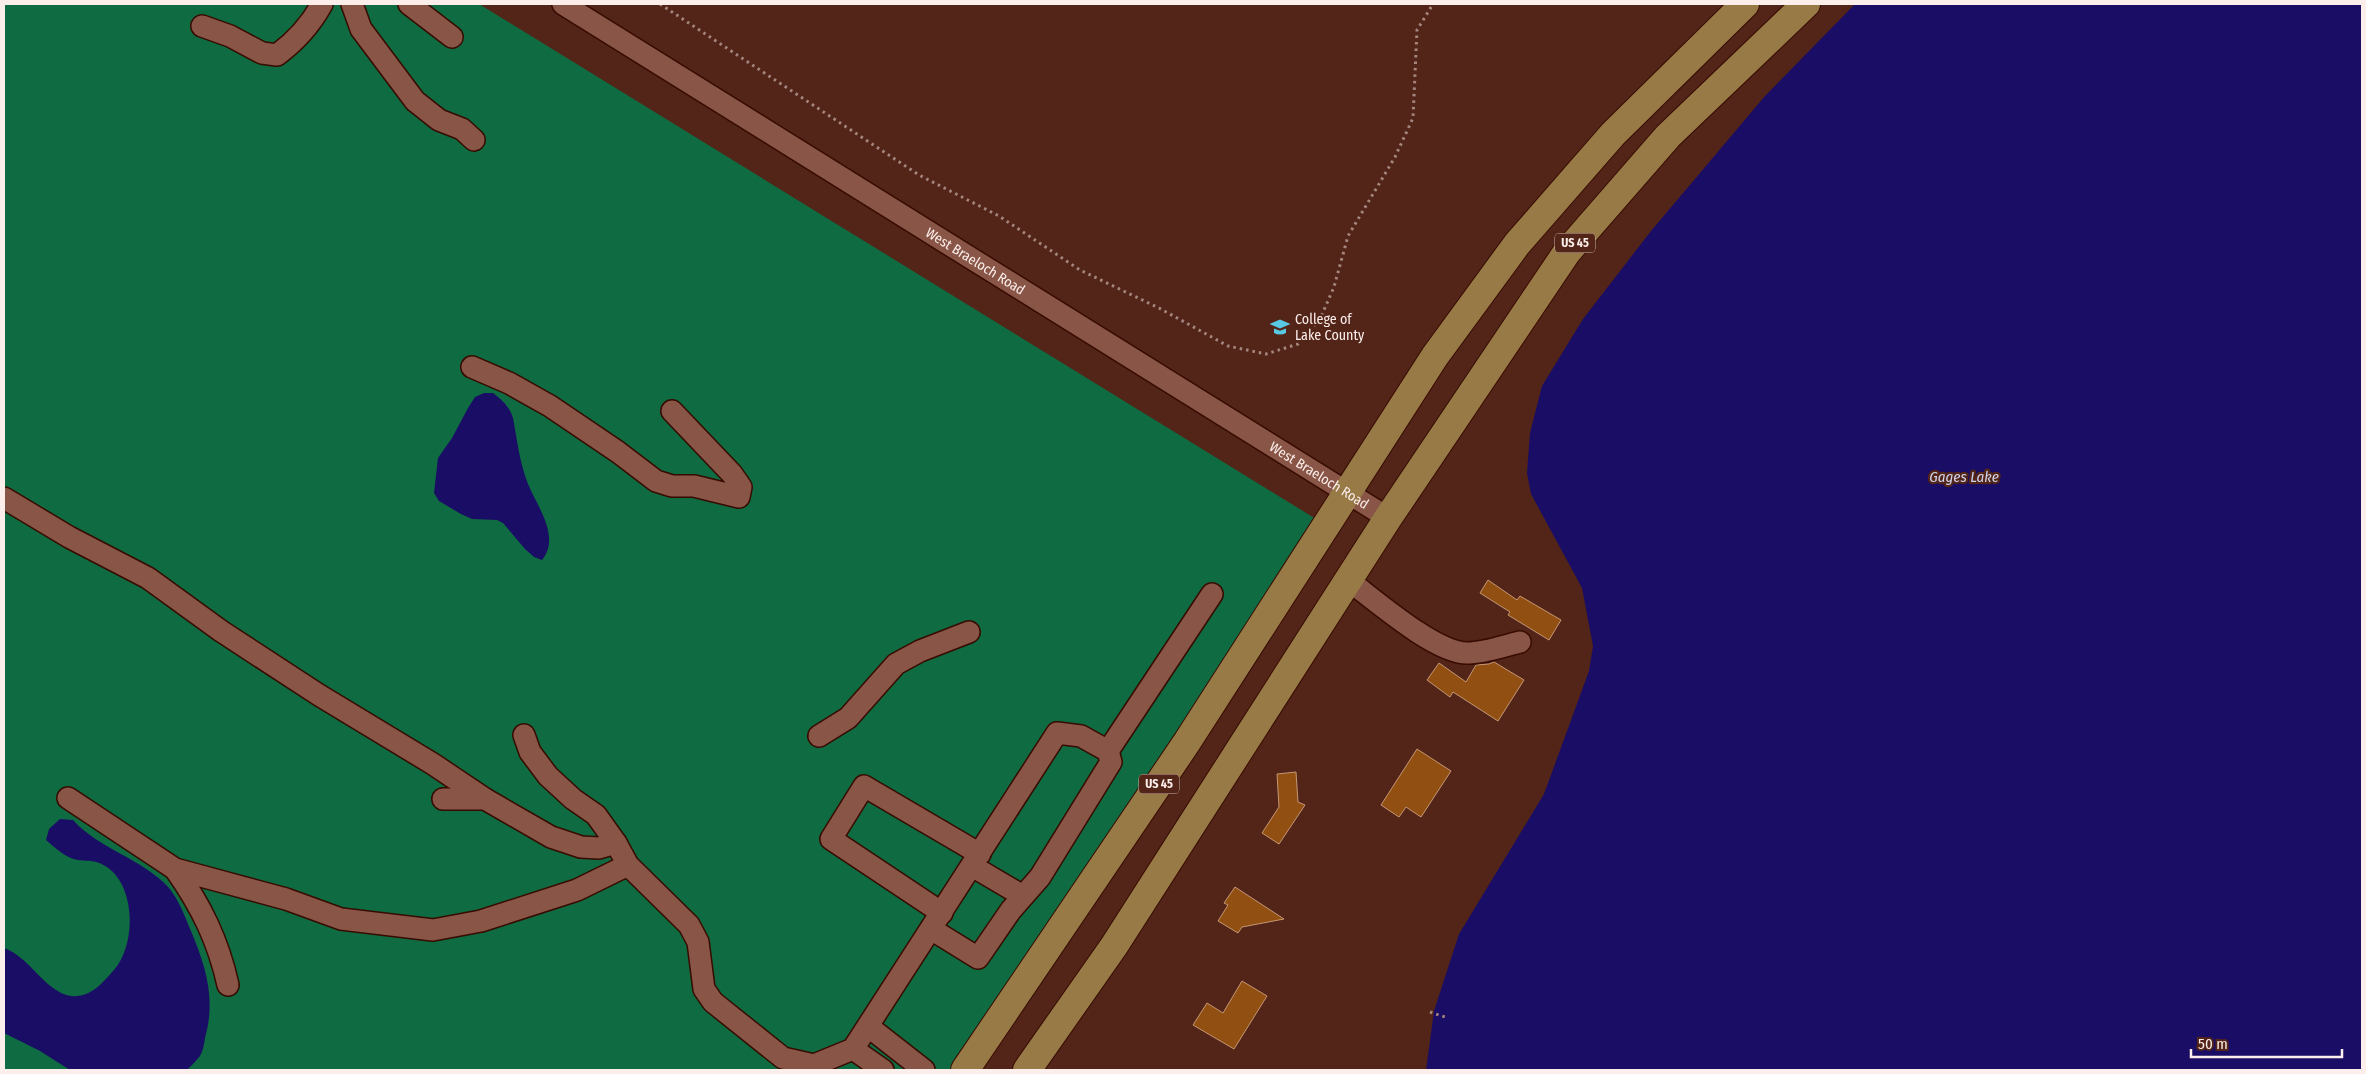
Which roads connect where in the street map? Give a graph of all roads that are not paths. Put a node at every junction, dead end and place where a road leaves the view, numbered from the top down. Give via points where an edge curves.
1 (322, 4) edge
2 (352, 4) edge
3 (409, 4) edge
4 (563, 4) edge
5 (1745, 4) edge
6 (1806, 4) edge
7 (202, 26) dead end
8 (452, 38) dead end
9 (474, 140) dead end
10 (472, 367) dead end
11 (672, 411) dead end
12 (1346, 493) junction
13 (4, 498) edge
14 (1388, 518) junction
15 (1348, 580) junction
16 (1212, 594) dead end
17 (969, 632) dead end
18 (1520, 642) dead end
19 (524, 736) dead end
20 (819, 736) dead end
21 (1108, 751) junction
22 (68, 798) dead end
23 (484, 798) junction
24 (443, 799) dead end
25 (616, 843) junction
26 (976, 860) junction
27 (628, 866) junction
28 (176, 869) junction
29 (1023, 896) junction
30 (937, 921) junction
31 (228, 985) dead end
32 (869, 1027) junction
33 (853, 1049) junction
34 (884, 1070) edge
35 (924, 1070) edge
36 (965, 1070) edge
37 (1026, 1070) edge

1 - 7 street via 292,44 277,54 262,53
2 - 9 street via 361,29 415,101 439,120 462,129
3 - 8 street
4 - 12 street, West Braeloch Road
5 - 12 main road, US 45 via 1613,134 1516,244 1435,356
6 - 14 main road, US 45 via 1668,136 1567,252
10 - 11 street via 509,382 550,406 656,481 672,486 701,487 739,497 741,487 732,474
12 - 14 street, West Braeloch Road
12 - 36 main road, US 45 via 1187,742
13 - 23 street via 148,578 303,685
14 - 15 main road, US 45
15 - 18 street via 1447,649 1468,653
15 - 37 main road, US 45 via 1114,946
16 - 21 street
17 - 20 street via 896,664 848,718
19 - 25 street via 530,752 548,776 596,815
21 - 26 street via 1081,736 1057,733
21 - 29 street via 1111,762 1040,877
22 - 28 street
23 - 24 street
23 - 25 street via 551,837 581,847 599,848
25 - 27 street
26 - 29 street
26 - 30 street
26 - 30 street via 864,786 831,839
27 - 28 street via 577,890 481,921 433,930 341,918
27 - 33 street via 689,925 698,942 704,989 713,1002 783,1058 814,1065
28 - 31 street via 211,928
29 - 30 street via 978,958
30 - 32 street
32 - 33 street
32 - 35 street
33 - 34 street

